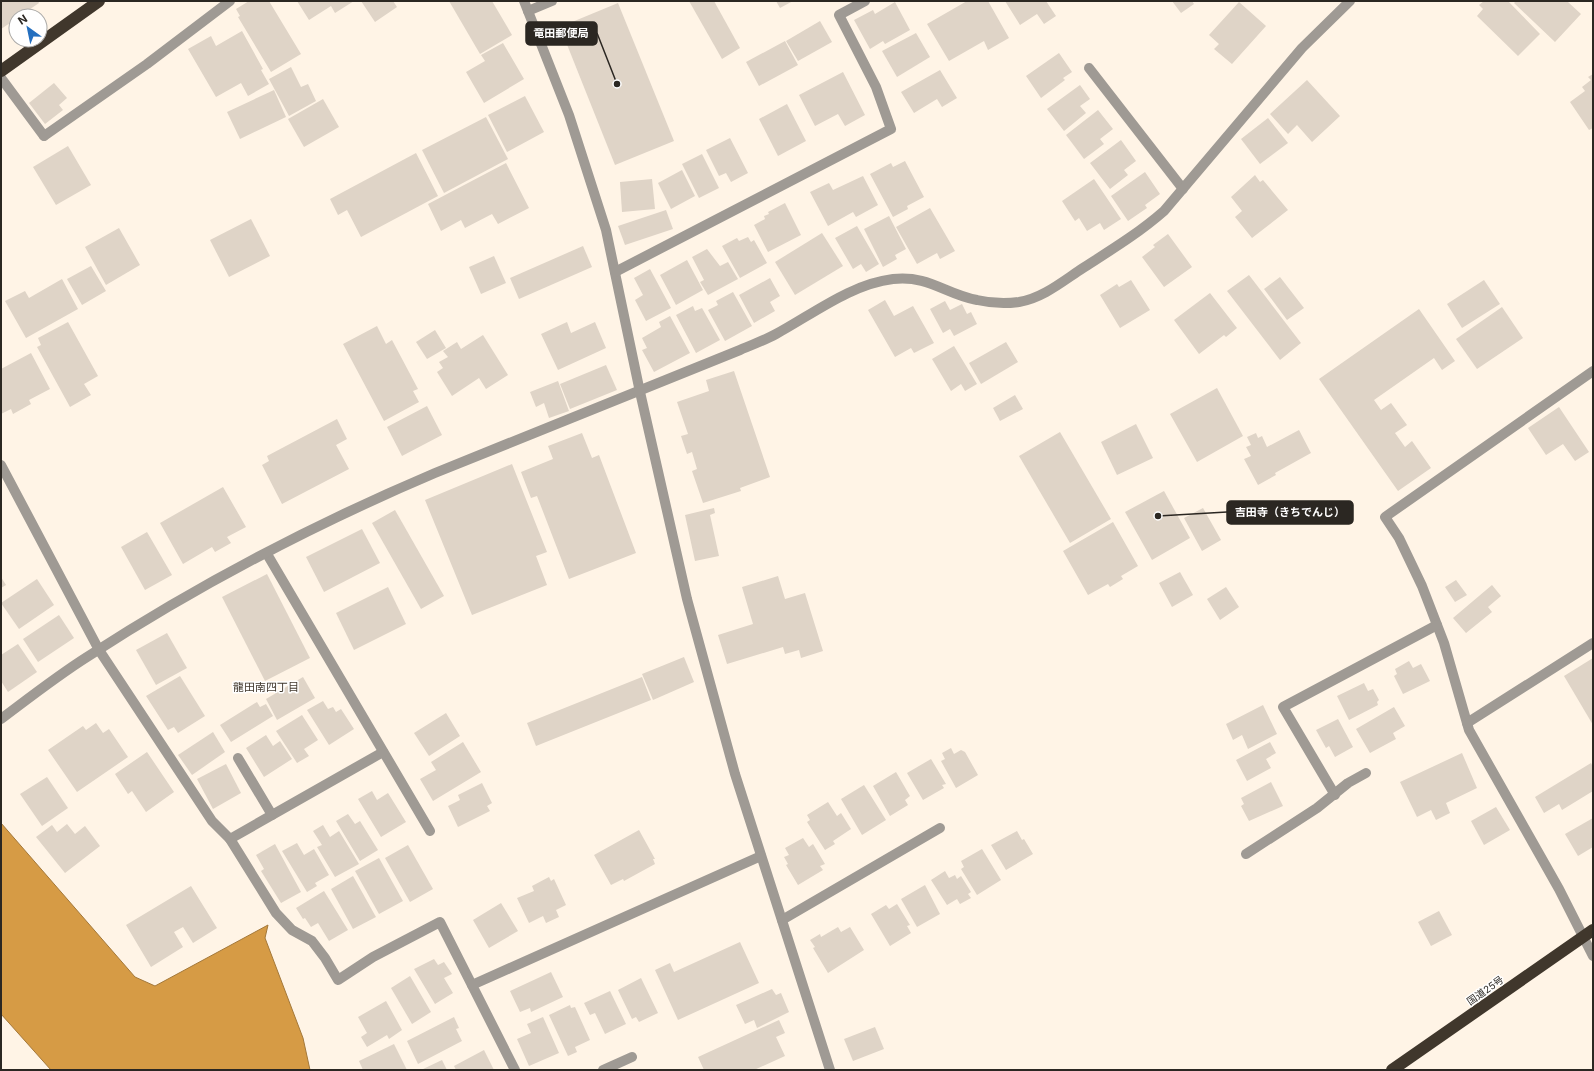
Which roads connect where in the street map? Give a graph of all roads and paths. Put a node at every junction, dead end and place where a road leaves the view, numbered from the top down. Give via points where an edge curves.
1 (98, 1) edge
2 (230, 1) edge
3 (524, 1) edge
4 (552, 1) edge
5 (865, 1) edge
6 (1350, 1) edge
7 (528, 11) junction
8 (1089, 68) dead end
9 (1, 71) edge
10 (1, 78) edge
11 (1183, 189) junction
12 (615, 272) junction
13 (1593, 371) edge
14 (640, 392) junction
15 (1, 465) edge
16 (267, 554) junction
17 (1437, 624) junction
18 (1593, 643) edge
19 (99, 650) junction
20 (1, 719) edge
21 (1467, 723) junction
22 (383, 752) junction
23 (238, 758) dead end
24 (1366, 773) dead end
25 (1335, 794) junction
26 (272, 815) junction
27 (940, 828) dead end
28 (430, 831) dead end
29 (230, 839) junction
30 (1246, 854) dead end
31 (761, 856) junction
32 (782, 920) junction
33 (1593, 930) edge
34 (1583, 938) junction
35 (1593, 956) edge
36 (472, 986) junction
37 (632, 1057) dead end
38 (515, 1070) edge
39 (603, 1070) edge
40 (830, 1070) edge
41 (1392, 1070) edge

1 - 9 highway
2 - 10 street via 147,64 44,136
3 - 7 street
4 - 7 street
5 - 12 street via 839,16 876,87 892,129
6 - 11 street via 1298,53
7 - 12 street via 569,115 606,230
8 - 11 street
11 - 14 street via 1144,229 1035,297 1019,302 1001,303 976,300 953,294 931,282 911,278 892,279 861,288 775,335
12 - 14 street
13 - 17 street via 1385,517 1422,586
14 - 16 street via 390,492
14 - 31 street via 687,599 735,774
15 - 19 street
16 - 19 street via 156,615
16 - 22 street
17 - 21 street
17 - 25 street via 1283,707
18 - 21 street
19 - 20 street
19 - 29 street via 212,821
21 - 34 street via 1559,889
22 - 26 street
22 - 28 street
23 - 26 street
24 - 25 street
25 - 30 street
26 - 29 street
27 - 32 street
29 - 36 street via 276,913 292,930 312,941 338,980 373,957 440,922
31 - 32 street
31 - 36 street
32 - 40 street
33 - 34 highway, 国道25号
34 - 35 street
34 - 41 highway, 国道25号
36 - 38 street
37 - 39 street

